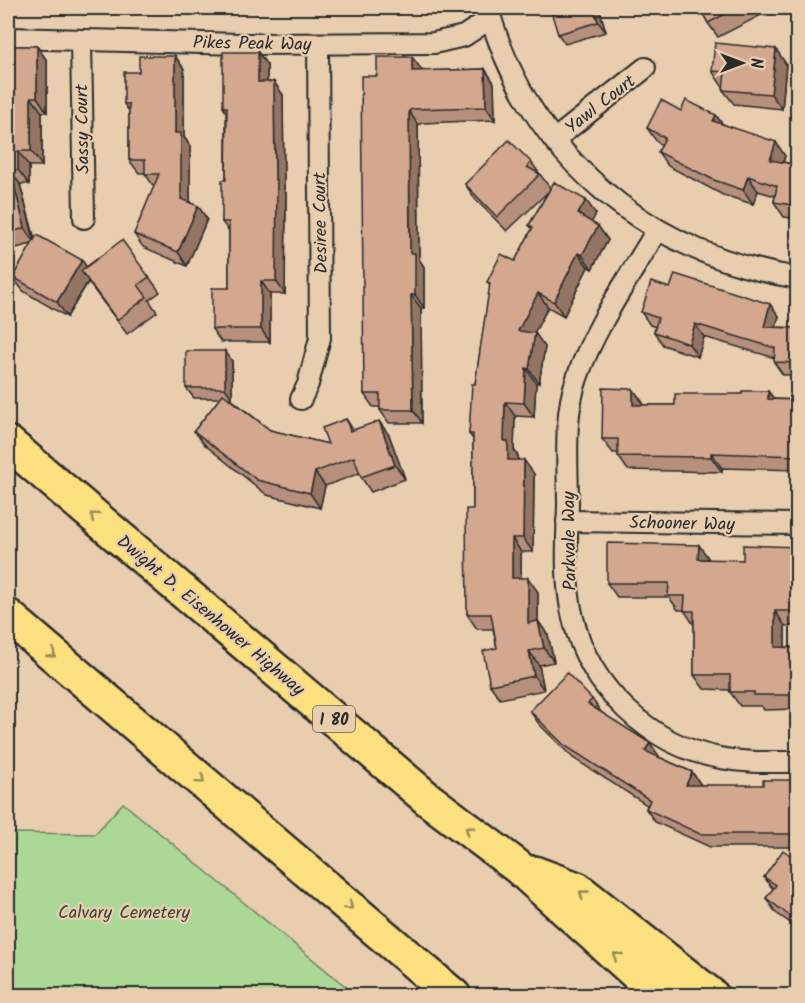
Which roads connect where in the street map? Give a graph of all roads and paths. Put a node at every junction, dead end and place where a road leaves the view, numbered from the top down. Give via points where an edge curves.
1 (489, 13) edge
2 (8, 38) edge
3 (81, 40) junction
4 (318, 44) junction
5 (645, 68) dead end
6 (554, 140) junction
7 (84, 218) dead end
8 (657, 230) junction
9 (798, 278) edge
10 (301, 399) dead end
11 (8, 443) edge
12 (567, 521) junction
13 (798, 525) edge
14 (8, 616) edge
15 (798, 762) edge
16 (518, 867) junction
17 (454, 996) edge
18 (661, 996) edge
19 (712, 996) edge

1 - 4 street, Pikes Peak Way via 464,36 450,41
1 - 6 street via 521,91
2 - 3 street, Pikes Peak Way
3 - 4 street, Pikes Peak Way
3 - 7 street, Sassy Court
4 - 10 street, Desiree Court via 320,330 317,354
5 - 6 street, Yawl Court
6 - 8 street via 607,195
8 - 9 street via 723,261
8 - 12 street, Parkvale Way via 588,348 576,380 569,430
16 -> 11 highway, Dwight D. Eisenhower Highway / I 80 via 429,800
12 - 13 street, Schooner Way
12 - 15 street, Parkvale Way via 567,584 572,617 591,664 621,704 659,735 705,754 753,762
14 -> 17 highway
18 -> 16 highway, Dwight D. Eisenhower Highway / I 80
19 -> 16 highway via 577,889

